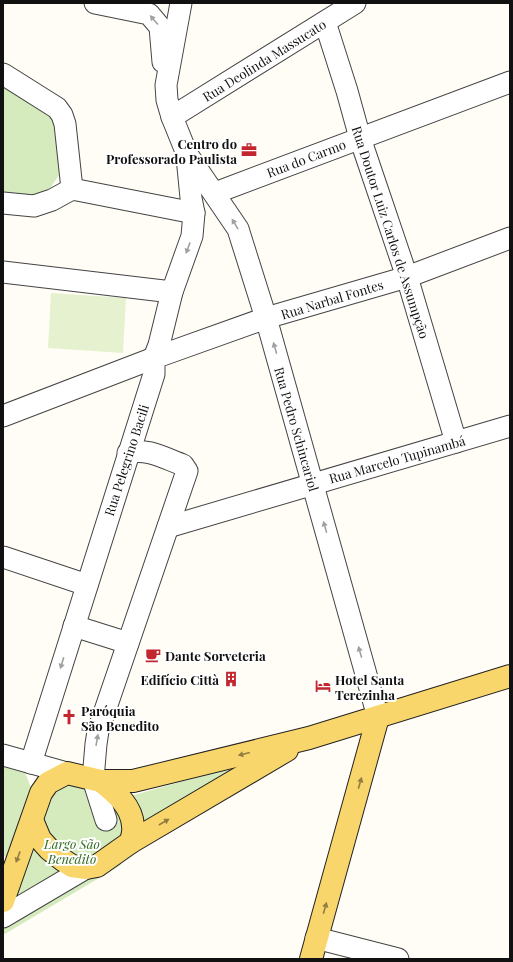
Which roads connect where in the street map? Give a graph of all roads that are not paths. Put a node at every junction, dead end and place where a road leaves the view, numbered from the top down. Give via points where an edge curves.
1 (95, 3) edge
2 (181, 3) edge
3 (355, 3) edge
4 (325, 22) junction
5 (3, 74) edge
6 (510, 82) edge
7 (166, 85) junction
8 (172, 117) junction
9 (360, 138) junction
10 (187, 154) junction
11 (72, 190) junction
12 (214, 192) junction
13 (3, 203) edge
14 (194, 213) junction
15 (510, 238) edge
16 (3, 272) edge
17 (406, 276) junction
18 (172, 292) junction
19 (266, 318) junction
20 (154, 358) junction
21 (3, 416) edge
22 (510, 426) edge
23 (456, 442) junction
24 (128, 453) junction
25 (313, 484) junction
26 (168, 527) junction
27 (3, 558) edge
28 (87, 585) junction
29 (74, 626) junction
30 (128, 643) junction
31 (510, 676) edge
32 (378, 717) junction
33 (309, 738) junction
34 (3, 755) edge
35 (31, 763) junction
36 (67, 773) junction
37 (97, 780) junction
38 (41, 793) junction
39 (32, 820) junction
40 (106, 820) dead end
41 (131, 842) junction
42 (86, 868) junction
43 (3, 901) edge
44 (3, 917) edge
45 (316, 938) junction
46 (311, 959) edge
47 (398, 959) edge

7 -> 1 street via 160,27 149,14
2 - 7 street
3 - 4 street, Rua Deolinda Massucato
4 - 8 street, Rua Deolinda Massucato
4 - 9 street, Rua Doutor Luiz Carlos de Assumpção
5 - 11 street via 62,114
6 - 9 street, Rua do Carmo
7 - 8 street
8 - 10 street
9 - 12 street, Rua do Carmo
9 - 17 street, Rua Doutor Luiz Carlos de Assumpção
10 - 12 street, Rua Pedro Schincariol
10 - 14 street, Rua Pelegrino Bacili
11 - 13 street via 34,206
11 - 14 street
19 -> 12 street, Rua Pedro Schincariol via 238,229
14 -> 18 street, Rua Pelegrino Bacili via 192,236
15 - 17 street, Rua Narbal Fontes
16 - 18 street
17 - 19 street, Rua Narbal Fontes
17 - 23 street, Rua Doutor Luiz Carlos de Assumpção
18 - 20 street, Rua Pelegrino Bacili
19 - 20 street, Rua Narbal Fontes
25 -> 19 street, Rua Pedro Schincariol
20 - 21 street, Rua Narbal Fontes
20 - 24 street, Rua Pelegrino Bacili via 154,374
22 - 23 street, Rua Marcelo Tupinambá
23 - 25 street, Rua Marcelo Tupinambá
24 - 26 street via 144,451 186,467 186,475
24 - 28 street, Rua Pelegrino Bacili
25 - 26 street, Rua Marcelo Tupinambá
32 -> 25 street, Rua Pedro Schincariol
26 - 30 street
27 - 28 street
28 - 29 street, Rua Pelegrino Bacili
29 - 30 street
29 -> 35 street, Rua Pelegrino Bacili
37 -> 30 street via 98,731
31 - 32 main road
32 - 33 main road
45 -> 32 main road
33 -> 37 main road via 133,781
41 -> 33 main road
34 - 35 street
35 - 36 street
35 - 38 street
36 - 37 main road
36 - 38 main road via 48,783
37 - 40 street
37 - 41 main road via 117,793 124,803 134,827
38 - 39 main road
39 - 42 main road via 40,839 49,849 72,866
39 -> 43 main road
41 - 42 main road via 97,866
42 - 44 street
45 - 46 main road
45 - 47 street

